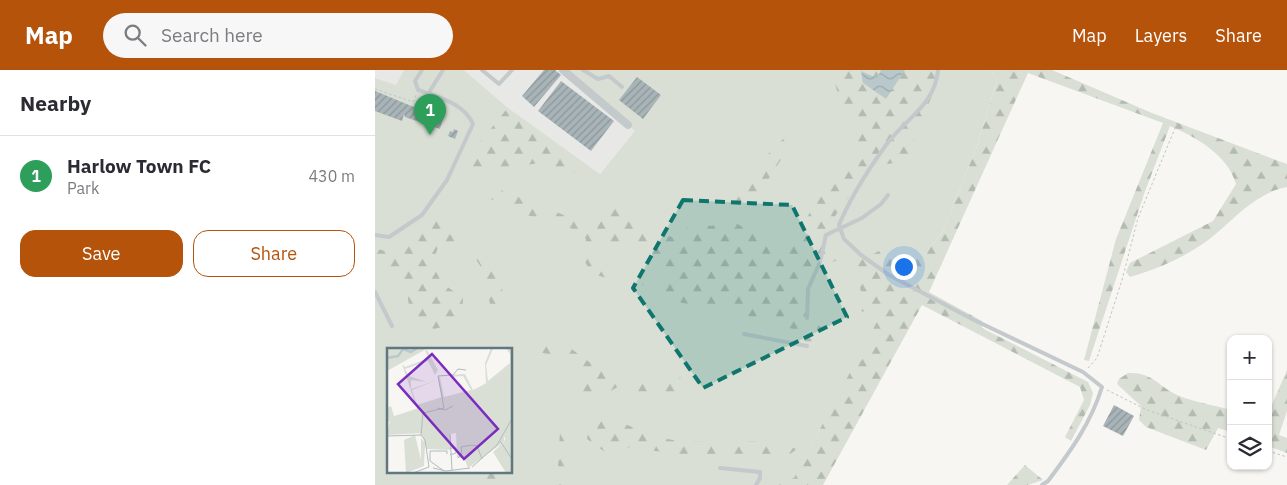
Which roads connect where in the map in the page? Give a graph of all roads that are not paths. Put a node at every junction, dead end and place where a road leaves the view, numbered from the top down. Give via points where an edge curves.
1 (422, 70) edge
2 (443, 70) edge
3 (482, 70) edge
4 (512, 70) edge
5 (563, 70) edge
6 (583, 70) edge
7 (937, 70) edge
8 (622, 87) dead end
9 (429, 94) junction
10 (628, 125) dead end
11 (888, 195) dead end
12 (840, 228) junction
13 (375, 235) edge
14 (375, 292) edge
15 (807, 318) dead end
16 (392, 326) dead end
17 (744, 334) dead end
18 (807, 346) dead end
19 (720, 468) dead end
20 (756, 485) edge
21 (1042, 485) edge

1 - 9 lane via 415,81 418,90
2 - 9 lane
3 - 4 lane via 499,84
5 - 10 street
6 - 8 lane via 598,78 609,76
7 - 12 lane via 932,94 919,113 903,124 886,145 847,204
9 - 13 lane via 461,107 473,124 447,180 422,215 389,237
11 - 12 lane via 861,218
12 - 15 lane via 829,233 824,240 820,262 808,289
12 - 21 lane via 844,239 889,275 1083,372 1102,387 1077,442
14 - 16 lane
17 - 18 lane
19 - 20 lane via 760,472

